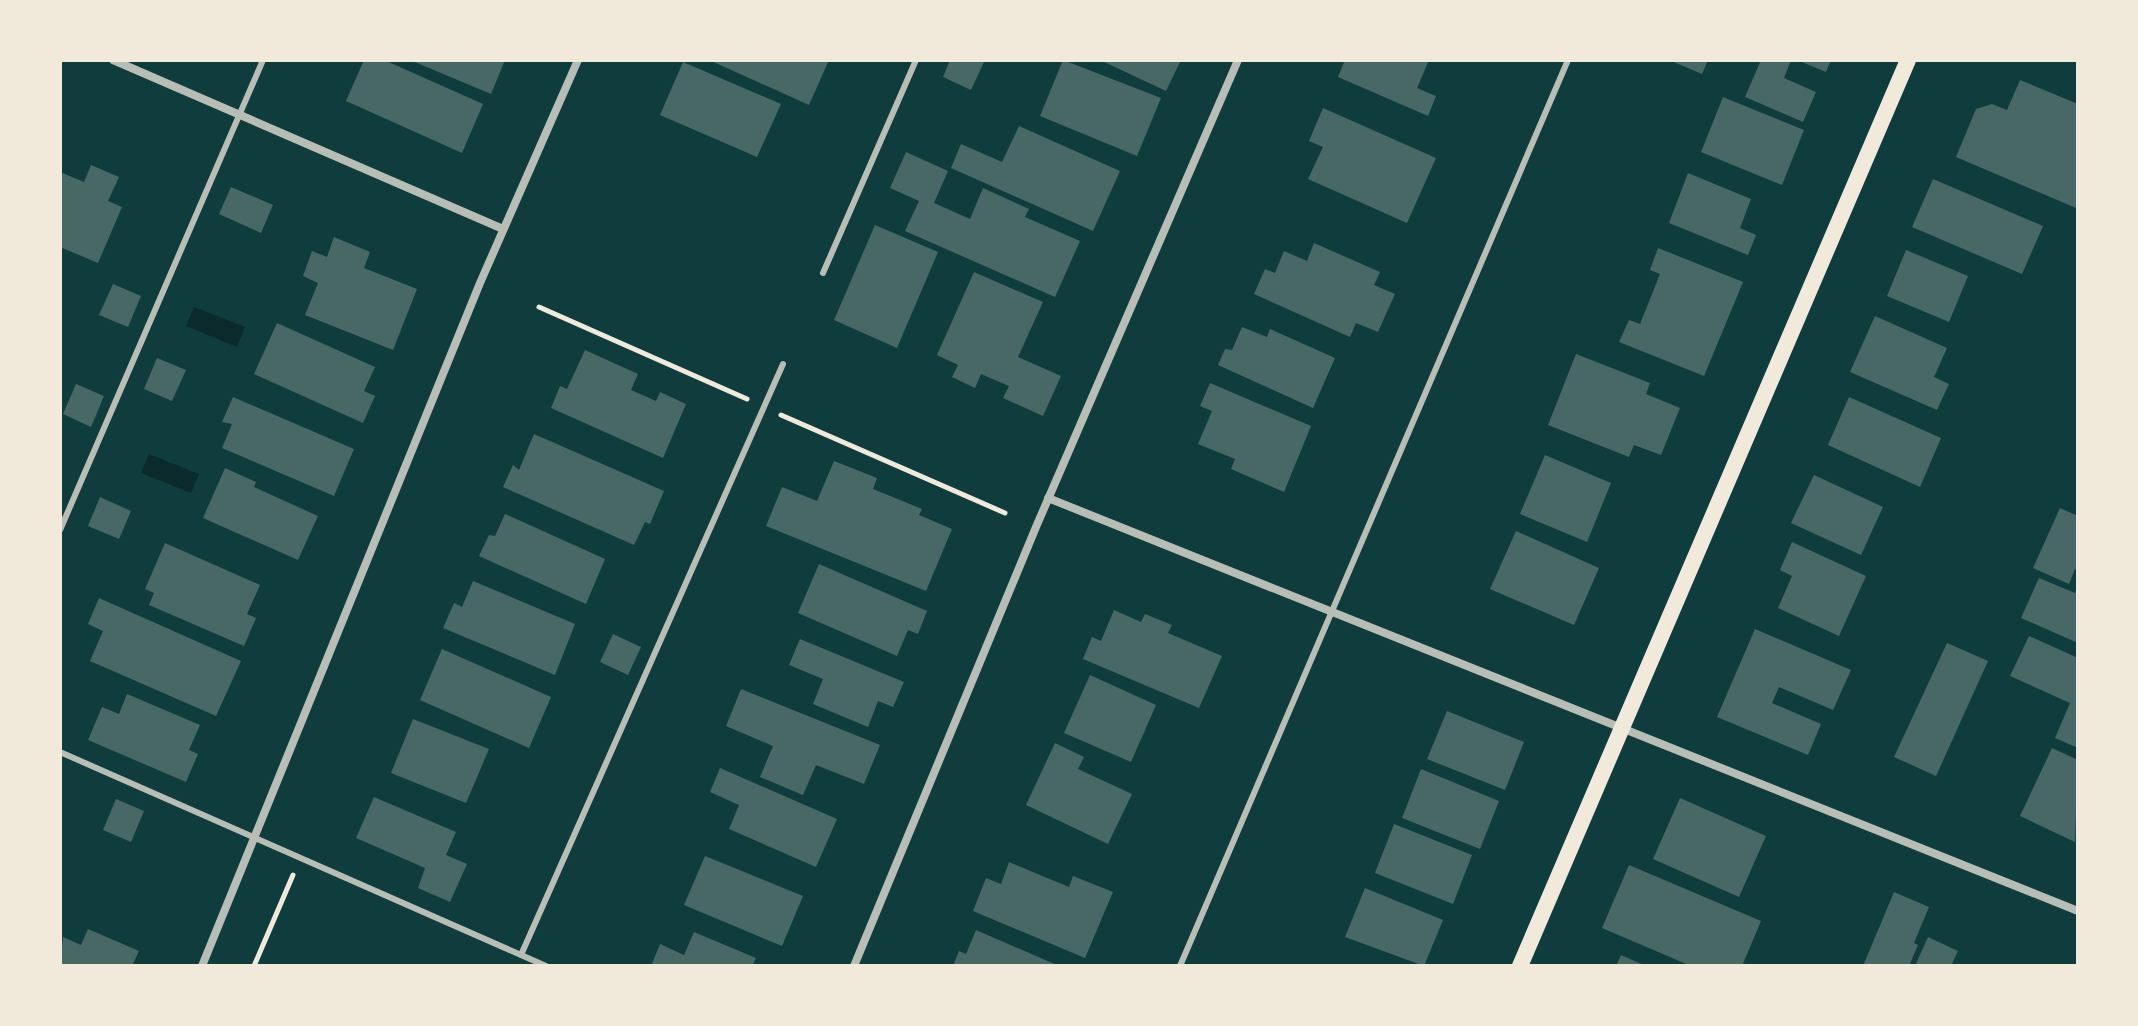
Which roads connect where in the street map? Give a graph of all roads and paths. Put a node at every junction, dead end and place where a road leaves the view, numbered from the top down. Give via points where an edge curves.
1 (113, 60) edge
2 (263, 60) edge
3 (578, 60) edge
4 (916, 60) edge
5 (1238, 60) edge
6 (1568, 60) edge
7 (1908, 60) edge
8 (239, 116) junction
9 (503, 229) junction
10 (823, 273) dead end
11 (783, 364) dead end
12 (1048, 498) junction
13 (60, 530) edge
14 (1332, 612) junction
15 (1623, 726) junction
16 (60, 752) edge
17 (255, 839) junction
18 (293, 874) dead end
19 (2078, 911) edge
20 (521, 955) junction
21 (202, 966) edge
22 (254, 966) edge
23 (546, 966) edge
24 (854, 966) edge
25 (1180, 966) edge
26 (1520, 966) edge

1 - 8 street
2 - 8 lane
3 - 9 street
4 - 10 lane
5 - 12 street
6 - 14 lane
7 - 15 main road
8 - 9 street
8 - 13 lane
9 - 17 street
11 - 20 lane
12 - 14 street
12 - 24 street
14 - 15 street
14 - 25 lane
15 - 19 street
15 - 26 main road
16 - 17 lane
17 - 20 lane
17 - 21 street
18 - 22 path
20 - 23 lane

